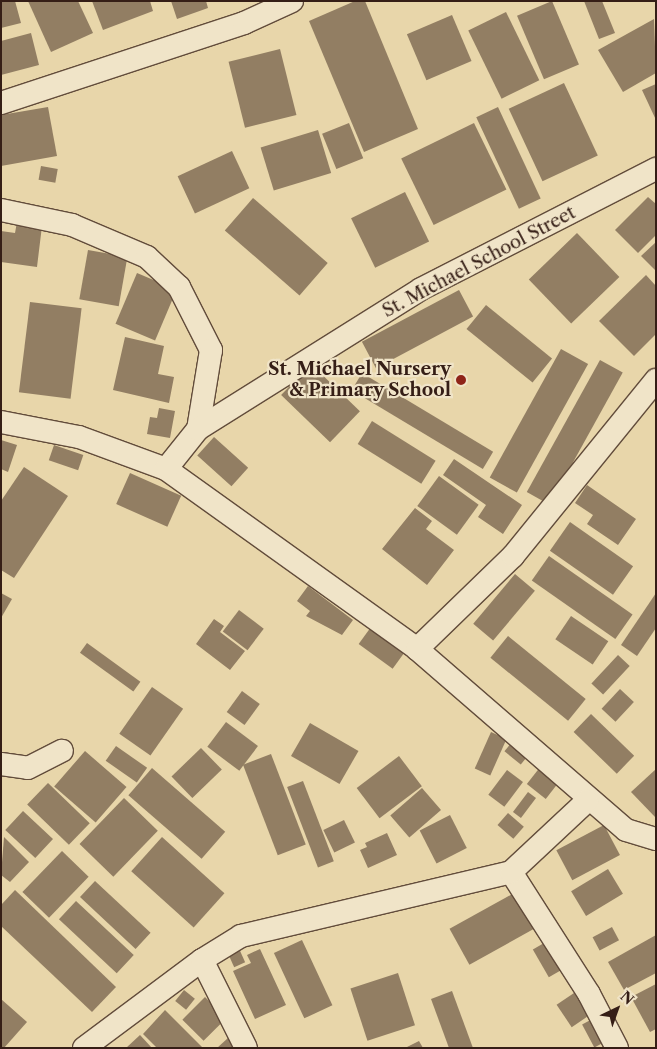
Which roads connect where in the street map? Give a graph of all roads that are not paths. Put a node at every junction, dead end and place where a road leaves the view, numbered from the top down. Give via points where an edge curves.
1 (292, 1) edge
2 (1, 103) edge
3 (656, 169) edge
4 (1, 210) edge
5 (656, 380) edge
6 (1, 422) edge
7 (198, 429) junction
8 (166, 470) junction
9 (417, 650) junction
10 (62, 751) dead end
11 (1, 764) edge
12 (587, 801) junction
13 (656, 839) edge
14 (512, 872) junction
15 (202, 960) junction
16 (84, 1048) edge
17 (246, 1048) edge
18 (617, 1048) edge

1 - 2 street via 244,23
3 - 7 street, St. Michael School Street via 420,289
4 - 7 street via 72,225 139,254 179,287 211,350
5 - 9 street via 513,556
6 - 8 street via 78,438
7 - 8 street, St. Michael School Street
8 - 9 street
9 - 12 street
10 - 11 street via 28,768
12 - 13 street via 626,830
12 - 14 street
14 - 15 street via 241,936
14 - 18 street via 589,994
15 - 16 street
15 - 17 street

